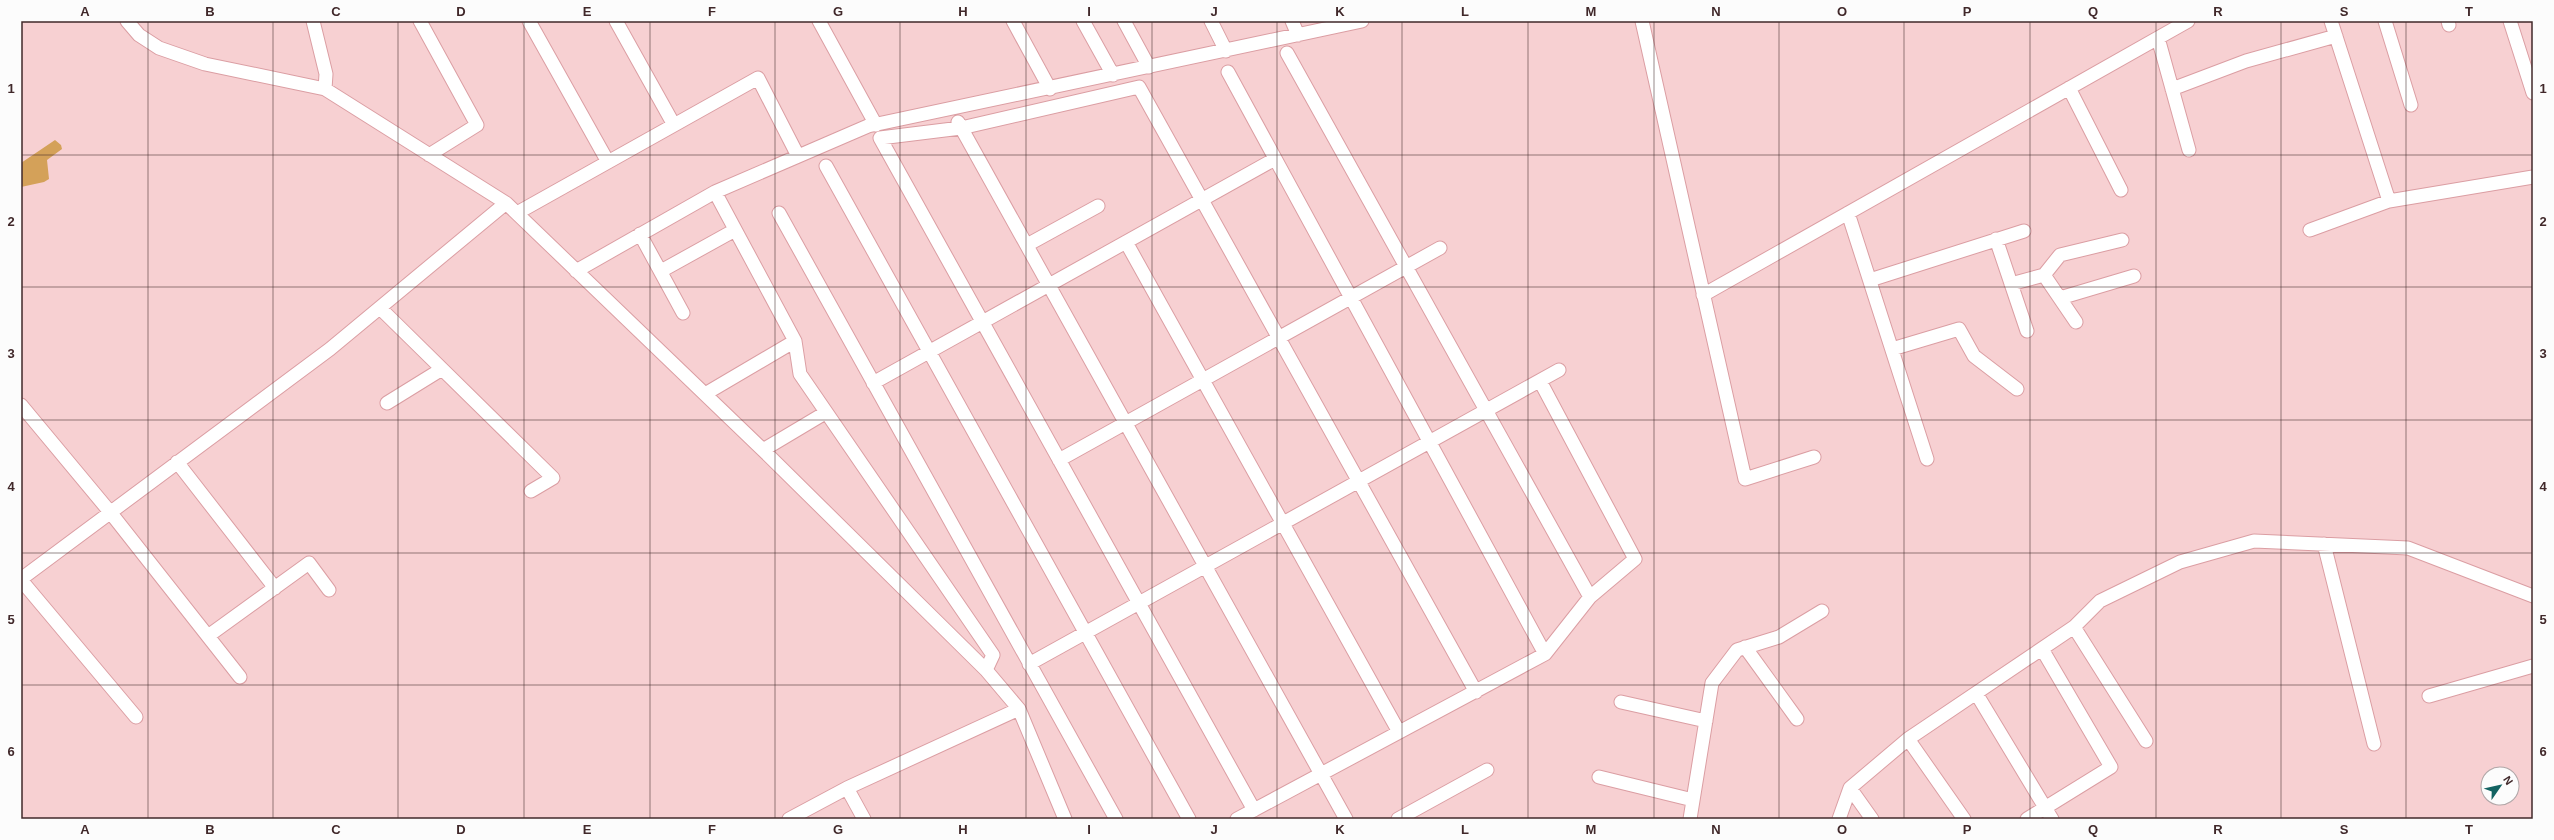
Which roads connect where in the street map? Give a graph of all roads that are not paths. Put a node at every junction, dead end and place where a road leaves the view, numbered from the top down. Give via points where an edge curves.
1 (127, 21) edge
2 (313, 21) edge
3 (420, 21) edge
4 (530, 21) edge
5 (616, 21) edge
6 (819, 21) edge
7 (1013, 21) edge
8 (1083, 21) edge
9 (1124, 21) edge
10 (1211, 21) edge
11 (1292, 21) edge
12 (1362, 21) edge
13 (1642, 21) edge
14 (2188, 21) edge
15 (2331, 21) edge
16 (2385, 21) edge
17 (2510, 21) edge
18 (1298, 35) junction
19 (2336, 36) junction
20 (2158, 38) junction
21 (1226, 50) junction
22 (1287, 53) dead end
23 (1149, 67) junction
24 (1228, 72) dead end
25 (1112, 75) junction
26 (2069, 88) junction
27 (1050, 89) junction
28 (2172, 89) junction
29 (325, 90) junction
30 (2533, 93) edge
31 (2411, 105) dead end
32 (951, 110) junction
33 (674, 125) junction
34 (876, 125) junction
35 (961, 128) junction
36 (2189, 150) dead end
37 (429, 155) junction
38 (798, 156) junction
39 (1275, 159) junction
40 (608, 162) junction
41 (826, 166) dead end
42 (2533, 177) edge
43 (2121, 190) dead end
44 (715, 192) junction
45 (1202, 200) junction
46 (2389, 201) junction
47 (506, 203) junction
48 (1098, 206) dead end
49 (517, 213) junction
50 (778, 213) dead end
51 (1848, 213) junction
52 (735, 230) junction
53 (2024, 230) dead end
54 (2310, 230) dead end
55 (640, 234) junction
56 (1996, 240) junction
57 (2122, 240) dead end
58 (1126, 242) junction
59 (1026, 245) junction
60 (1440, 248) dead end
61 (1406, 267) junction
62 (576, 271) junction
63 (661, 271) junction
64 (2044, 275) junction
65 (2134, 276) dead end
66 (1870, 280) junction
67 (2011, 284) junction
68 (1049, 285) junction
69 (1703, 295) junction
70 (1351, 298) junction
71 (2060, 298) junction
72 (380, 308) junction
73 (683, 313) dead end
74 (982, 322) junction
75 (2076, 322) dead end
76 (2027, 331) dead end
77 (1279, 338) junction
78 (795, 342) junction
79 (1892, 349) junction
80 (929, 351) junction
81 (442, 369) junction
82 (1559, 370) dead end
83 (1203, 380) junction
84 (1540, 381) junction
85 (873, 383) junction
86 (2017, 389) dead end
87 (705, 394) junction
88 (387, 403) dead end
89 (21, 405) edge
90 (1486, 410) junction
91 (825, 413) junction
92 (1126, 423) junction
93 (1430, 442) junction
94 (763, 450) junction
95 (1814, 457) dead end
96 (1927, 459) dead end
97 (1059, 460) junction
98 (177, 462) junction
99 (1359, 481) junction
100 (531, 491) dead end
101 (110, 512) junction
102 (1283, 523) junction
103 (2324, 544) junction
104 (1205, 566) junction
105 (21, 579) edge
106 (275, 588) junction
107 (329, 590) dead end
108 (2533, 596) edge
109 (1590, 597) junction
110 (1139, 603) junction
111 (1822, 611) dead end
112 (2074, 627) junction
113 (1086, 633) junction
114 (208, 636) junction
115 (1744, 647) junction
116 (2042, 649) junction
117 (1546, 654) junction
118 (1029, 664) junction
119 (2533, 666) edge
120 (986, 670) junction
121 (240, 677) dead end
122 (1476, 692) junction
123 (1976, 693) junction
124 (2429, 696) dead end
125 (1622, 702) dead end
126 (1019, 709) junction
127 (136, 717) dead end
128 (1797, 719) dead end
129 (1706, 721) junction
130 (1399, 732) junction
131 (1908, 739) junction
132 (2146, 740) dead end
133 (2374, 744) dead end
134 (1487, 770) dead end
135 (1321, 774) junction
136 (1599, 777) dead end
137 (847, 788) junction
138 (1850, 788) junction
139 (1693, 800) junction
140 (2045, 808) junction
141 (1254, 810) junction
142 (789, 819) edge
143 (864, 819) edge
144 (1065, 819) edge
145 (1116, 819) edge
146 (1189, 819) edge
147 (1237, 819) edge
148 (1346, 819) edge
149 (1398, 819) edge
150 (1690, 819) edge
151 (1839, 819) edge
152 (1872, 819) edge
153 (1964, 819) edge
154 (2027, 819) edge
155 (2052, 819) edge

1 - 29 street via 139,35 167,51 205,64
2 - 29 street via 326,74
3 - 37 street via 478,125
4 - 40 street
5 - 33 street
6 - 34 street
7 - 27 street
8 - 25 street
9 - 23 street
10 - 21 street
11 - 18 street
12 - 18 street
13 - 69 street
14 - 20 street
15 - 19 street
16 - 31 street
17 - 30 street
18 - 21 street
19 - 28 street via 2246,61
19 - 46 street
20 - 26 street
20 - 28 street
21 - 23 street
22 - 61 street
23 - 25 street
24 - 39 street
25 - 27 street
26 - 43 street
26 - 51 street
27 - 32 street
28 - 36 street
29 - 37 street
32 - 34 street
32 - 35 street
33 - 38 street via 758,78
33 - 40 street
34 - 38 street
35 - 45 street via 1139,87
35 - 59 street
35 - 74 street via 880,138
37 - 47 street
38 - 44 street
39 - 45 street
39 - 70 street
40 - 49 street
41 - 80 street
42 - 46 street
44 - 52 street
44 - 55 street
45 - 58 street
45 - 77 street
46 - 54 street
47 - 49 street
47 - 72 street
48 - 59 street
49 - 62 street
50 - 85 street
51 - 66 street
51 - 69 street
52 - 63 street
52 - 78 street
53 - 56 street
55 - 62 street
55 - 63 street
56 - 66 street
56 - 67 street
57 - 64 street via 2060,255
58 - 68 street
58 - 83 street
59 - 68 street
60 - 61 street
61 - 70 street
61 - 90 street
62 - 87 street
63 - 73 street
64 - 67 street
64 - 71 street
65 - 71 street
66 - 79 street
67 - 76 street
68 - 74 street
68 - 92 street
69 - 95 street via 1745,479
70 - 77 street
70 - 93 street
71 - 75 street
72 - 81 street
72 - 98 street via 330,349
74 - 80 street
74 - 97 street
77 - 83 street
77 - 99 street
78 - 87 street
78 - 91 street via 800,374
79 - 86 street via 1959,329 1974,356
79 - 96 street
80 - 85 street
80 - 113 street
81 - 88 street
81 - 100 street via 553,478
82 - 84 street
83 - 92 street
83 - 102 street
84 - 90 street
84 - 109 street via 1635,559
85 - 118 street
87 - 94 street
89 - 101 street
90 - 93 street
90 - 109 street
91 - 94 street
91 - 120 street via 993,655
92 - 97 street
92 - 104 street
93 - 99 street
93 - 117 street
94 - 120 street
97 - 110 street
98 - 101 street
98 - 106 street
99 - 102 street
99 - 122 street
101 - 105 street
101 - 114 street
102 - 104 street
102 - 130 street
103 - 108 street via 2408,548
103 - 112 street via 2254,541 2180,562 2100,601
103 - 133 street
104 - 110 street
104 - 135 street
105 - 127 street
106 - 107 street via 309,563
106 - 114 street
109 - 117 street
110 - 113 street
110 - 141 street
111 - 115 street via 1779,637
112 - 116 street
112 - 132 street
113 - 118 street
113 - 146 street
114 - 121 street
115 - 128 street
115 - 129 street via 1737,650 1712,683
116 - 123 street
116 - 140 street via 2111,767
117 - 122 street
118 - 145 street
119 - 124 street
120 - 126 street
122 - 130 street
123 - 131 street
123 - 140 street
125 - 129 street
126 - 137 street
126 - 144 street
129 - 139 street
130 - 135 street
131 - 138 street
131 - 153 street
134 - 149 street
135 - 141 street
135 - 148 street
136 - 139 street
137 - 142 street
137 - 143 street
138 - 151 street
138 - 152 street
139 - 150 street
140 - 154 street
140 - 155 street
141 - 147 street

